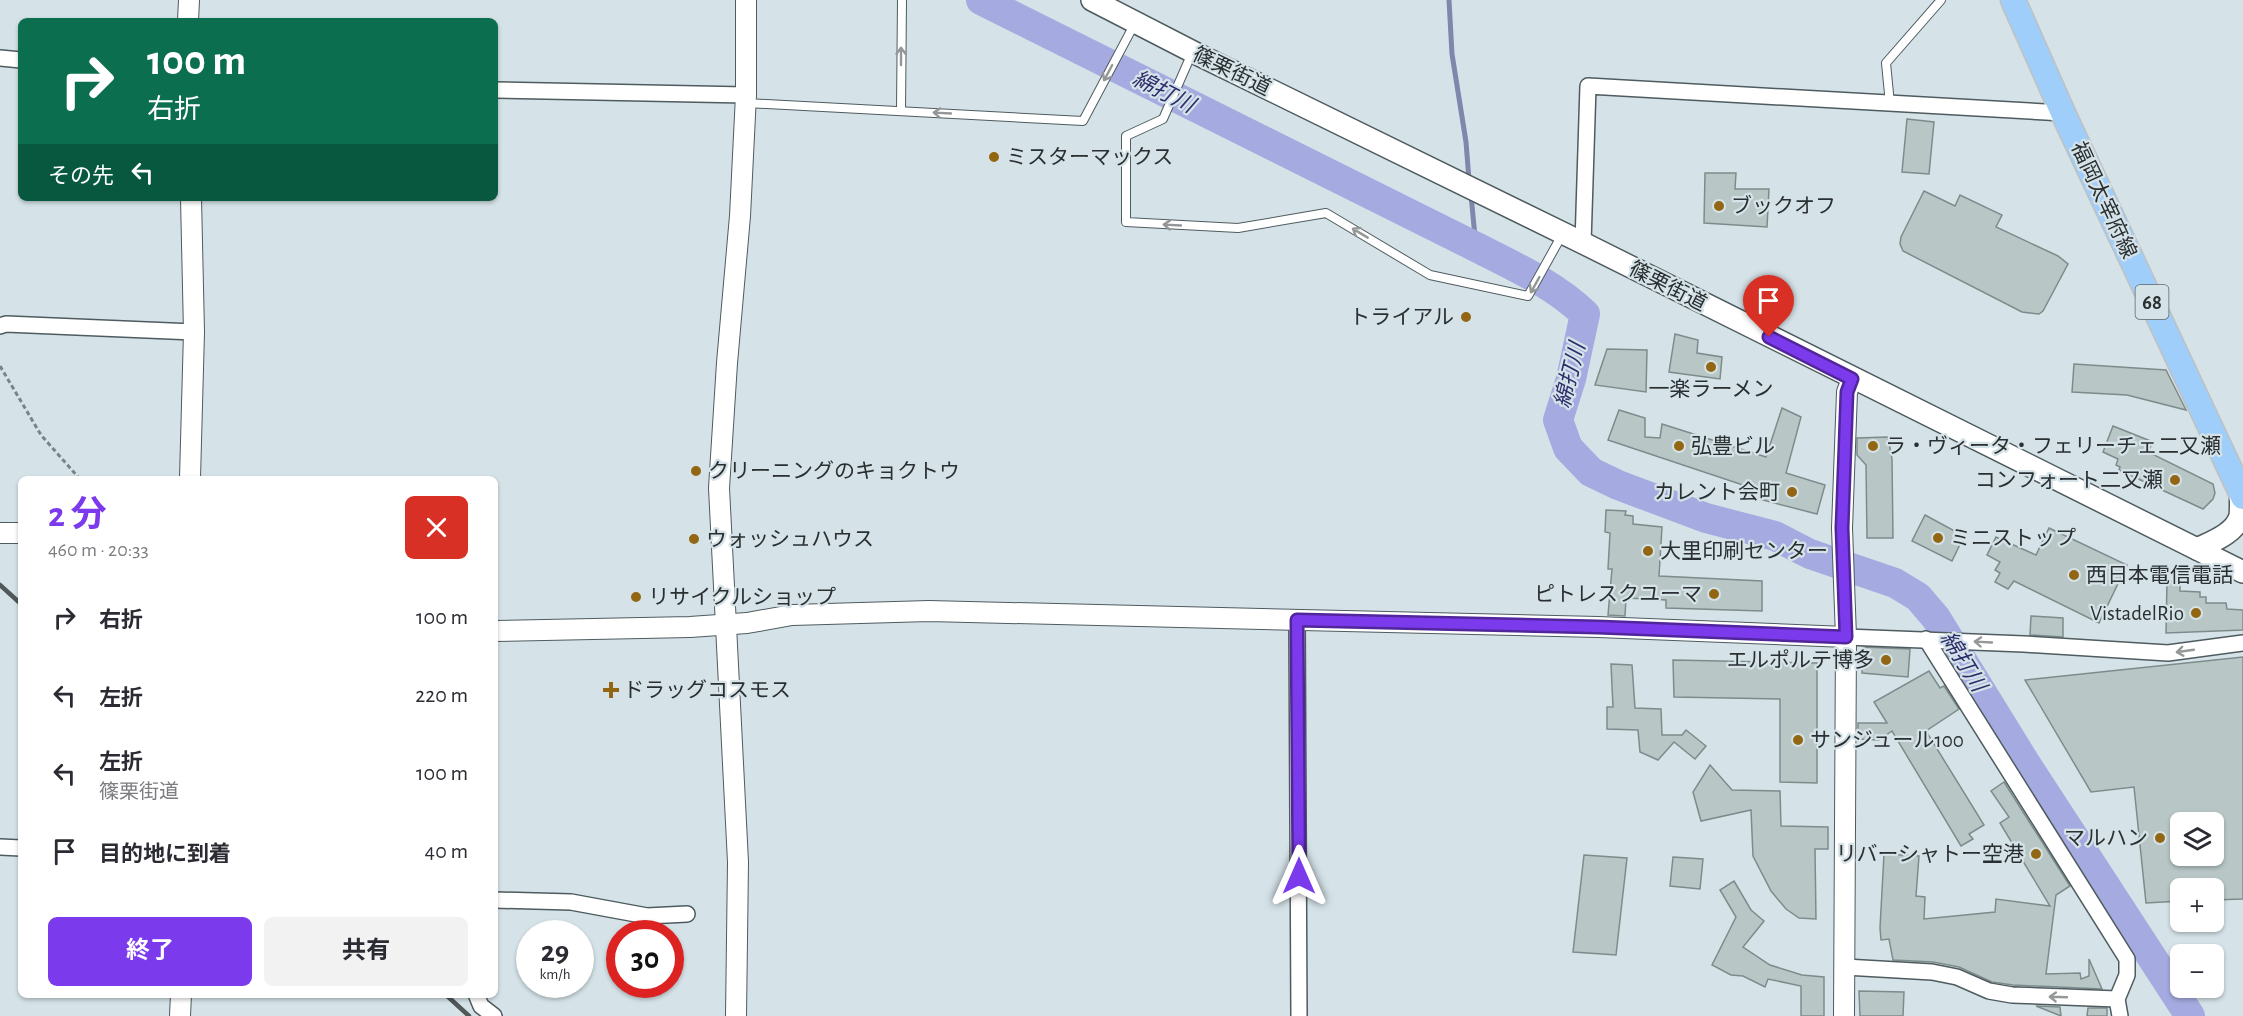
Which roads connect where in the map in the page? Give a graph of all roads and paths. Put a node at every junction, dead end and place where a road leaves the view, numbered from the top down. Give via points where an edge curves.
1 (189, 0) edge
2 (746, 0) edge
3 (902, 0) edge
4 (1092, 0) edge
5 (1941, 0) edge
6 (2013, 0) edge
7 (189, 18) edge
8 (1136, 21) junction
9 (1193, 52) junction
10 (0, 58) edge
11 (18, 60) edge
12 (498, 90) edge
13 (746, 99) junction
14 (1890, 105) junction
15 (901, 111) junction
16 (2063, 113) junction
17 (191, 201) edge
18 (1563, 233) junction
19 (1583, 243) junction
20 (0, 326) edge
21 (194, 332) junction
22 (0, 366) edge
23 (1852, 379) junction
24 (77, 476) edge
25 (190, 476) edge
26 (2242, 494) edge
27 (0, 533) edge
28 (18, 533) edge
29 (2197, 549) junction
30 (2243, 572) edge
31 (1297, 620) junction
32 (727, 623) junction
33 (498, 631) edge
34 (1846, 637) junction
35 (1934, 640) junction
36 (2243, 643) edge
37 (0, 847) edge
38 (18, 848) edge
39 (498, 900) edge
40 (687, 914) dead end
41 (1845, 967) junction
42 (181, 998) edge
43 (478, 998) edge
44 (2116, 999) junction
45 (180, 1016) edge
46 (494, 1016) edge
47 (736, 1016) edge
48 (1299, 1016) edge
49 (1844, 1016) edge
50 (2120, 1016) edge

1 - 7 street
2 - 13 street
15 -> 3 lane
4 - 8 main road, 篠栗街道
5 - 14 lane via 1886,63
6 - 16 main road, 福岡太宰府線 / 68
8 - 9 main road, 篠栗街道
8 -> 15 lane via 1083,121
9 - 18 main road, 篠栗街道
18 -> 9 lane via 1528,296 1430,275 1326,213 1238,228 1126,222 1125,136 1163,119
10 - 11 street
12 - 13 street
13 - 15 lane
13 - 32 street via 719,488
14 - 16 street
14 - 19 street via 1588,86
16 - 26 main road, 福岡太宰府線 / 68
17 - 21 street
18 - 19 main road, 篠栗街道
19 - 23 main road, 篠栗街道
20 - 21 street
21 - 25 street
22 - 24 path via 41,435
23 - 29 main road, 篠栗街道
23 - 34 street via 1847,392 1842,528
26 - 29 main road via 2240,517 2234,526
27 - 28 street
29 - 30 main road, 篠栗街道
31 - 32 street via 929,611 792,615
31 - 34 street
31 - 48 street
32 - 33 street
32 - 47 street via 738,862
34 - 35 street
34 - 41 street
36 -> 35 street via 2168,653
35 - 44 street via 2127,959 2127,975
37 - 38 street
39 - 40 street via 571,902 647,916
44 -> 41 street via 2012,995 1932,972
41 - 49 street
42 - 45 street
43 - 46 street
44 - 50 street

